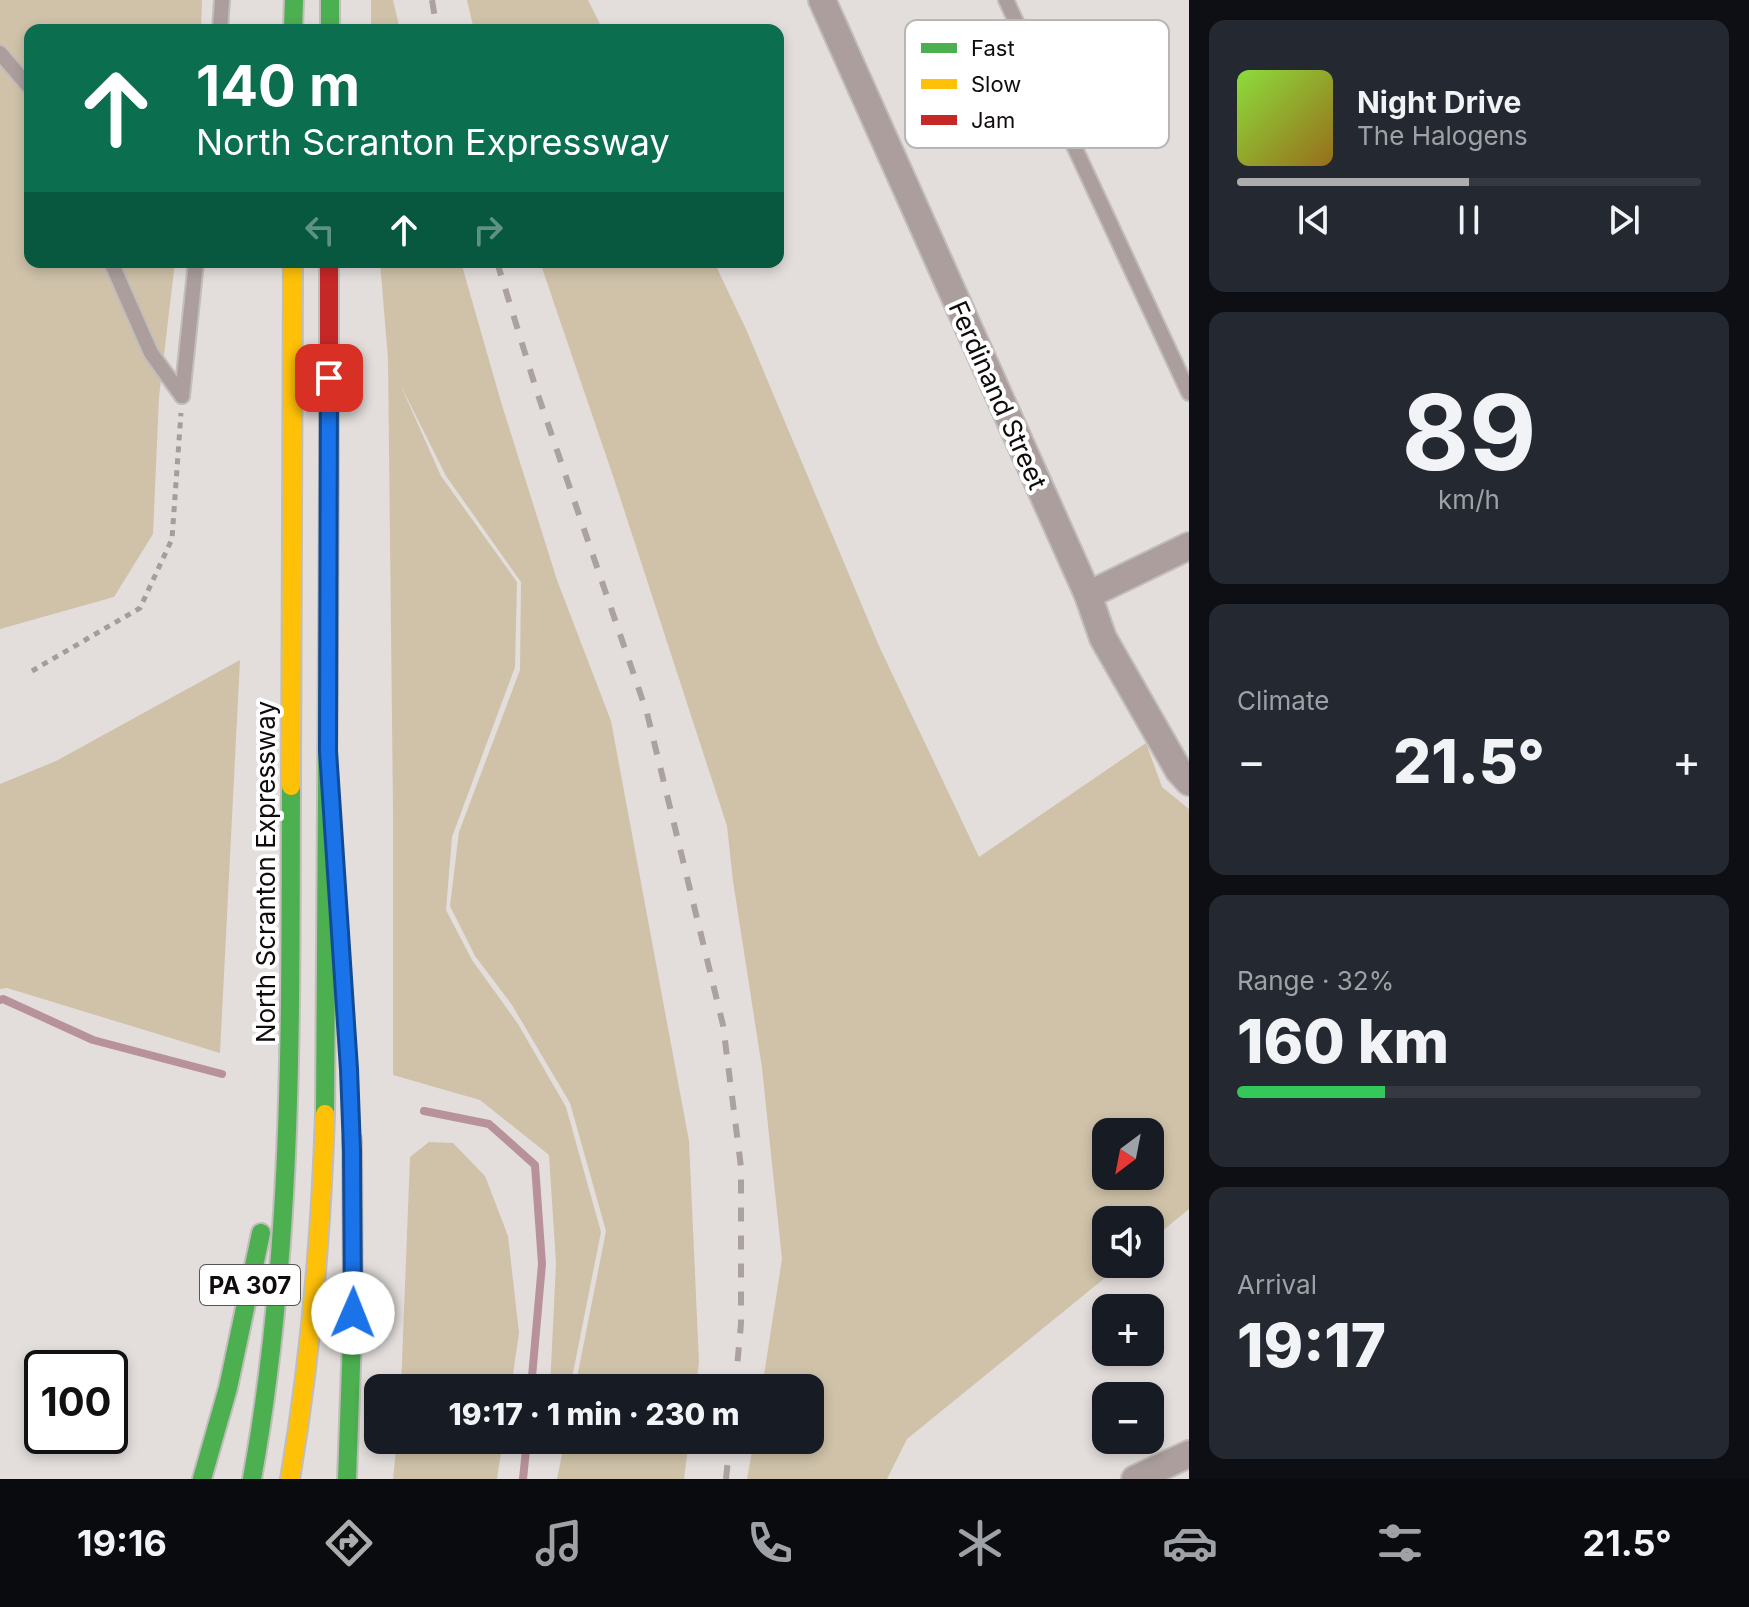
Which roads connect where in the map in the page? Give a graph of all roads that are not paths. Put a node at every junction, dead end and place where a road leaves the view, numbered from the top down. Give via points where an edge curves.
1 (222, 0) edge
2 (294, 0) edge
3 (330, 0) edge
4 (1006, 0) edge
5 (825, 1) edge
6 (1015, 20) edge
7 (220, 24) edge
8 (293, 24) edge
9 (330, 24) edge
10 (0, 53) edge
11 (24, 81) edge
12 (1075, 148) edge
13 (114, 268) edge
14 (195, 268) edge
15 (293, 268) edge
16 (329, 268) edge
17 (1189, 393) edge
18 (1189, 546) edge
19 (1088, 595) junction
20 (328, 751) junction
21 (1189, 782) edge
22 (344, 990) dead end
23 (290, 1090) junction
24 (351, 1123) dead end
25 (1189, 1454) edge
26 (202, 1479) edge
27 (252, 1479) edge
28 (290, 1479) edge
29 (347, 1479) edge
30 (1135, 1479) edge

1 - 7 lane
2 - 8 highway
3 - 9 highway
4 - 6 lane
5 - 19 street, Ferdinand Street
10 - 11 lane
12 - 17 lane
13 - 14 lane via 151,353 182,396
15 - 23 highway, North Scranton Expressway
16 - 20 highway
18 - 19 street
19 - 21 street, Ferdinand Street via 1103,638
20 - 22 highway
20 - 28 highway via 322,1198 308,1371
23 - 26 highway, PA 307 via 233,1369
23 - 27 highway, North Scranton Expressway via 272,1366
24 - 29 highway via 354,1254
25 - 30 street

